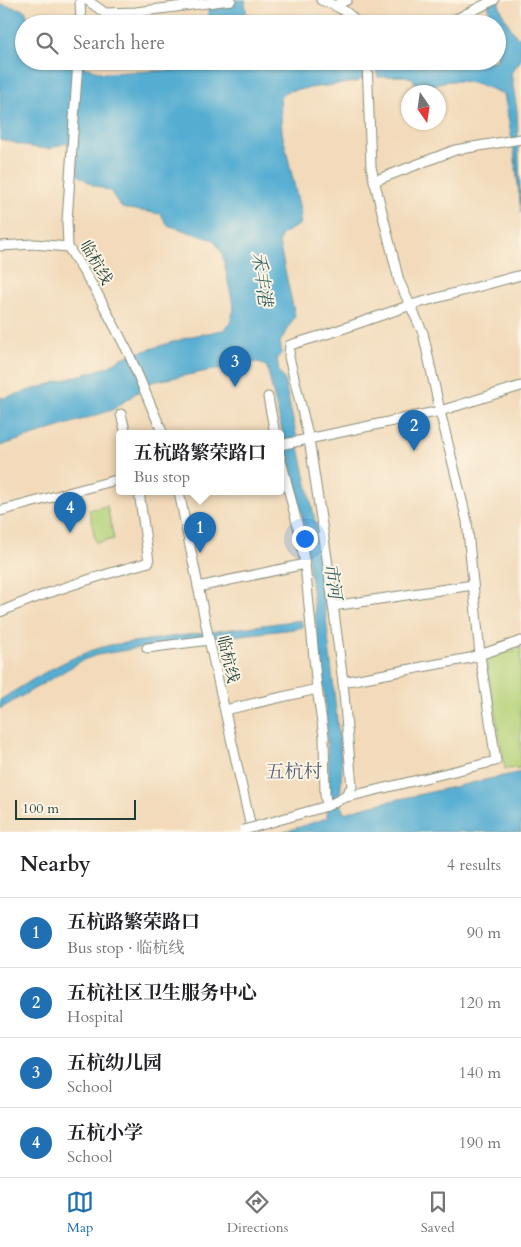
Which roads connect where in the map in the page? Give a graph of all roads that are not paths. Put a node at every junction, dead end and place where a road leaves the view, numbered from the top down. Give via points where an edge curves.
1 (80, 0) edge
2 (87, 0) edge
3 (231, 0) edge
4 (321, 0) edge
5 (347, 0) edge
6 (494, 0) edge
7 (336, 5) junction
8 (81, 15) edge
9 (349, 15) edge
10 (464, 15) edge
11 (77, 70) edge
12 (367, 70) edge
13 (521, 139) edge
14 (374, 181) junction
15 (0, 246) edge
16 (68, 247) junction
17 (521, 275) edge
18 (411, 305) junction
19 (521, 386) edge
20 (268, 397) dead end
21 (440, 412) junction
22 (121, 414) dead end
23 (125, 430) edge
24 (161, 430) edge
25 (274, 430) edge
26 (309, 439) junction
27 (284, 444) edge
28 (284, 472) edge
29 (116, 479) edge
30 (139, 495) edge
31 (180, 495) edge
32 (0, 510) edge
33 (305, 564) junction
34 (473, 585) junction
35 (198, 587) junction
36 (333, 606) junction
37 (0, 612) edge
38 (209, 640) junction
39 (521, 640) edge
40 (147, 648) dead end
41 (480, 655) junction
42 (343, 682) junction
43 (317, 688) junction
44 (225, 710) junction
45 (343, 798) junction
46 (327, 805) junction
47 (248, 830) edge

1 - 8 street
2 - 3 street via 105,13
4 - 7 street
5 - 7 street
6 - 10 street
7 - 9 street
11 - 16 street, 临杭线
12 - 14 street
13 - 14 street via 455,150
14 - 18 street via 399,280
15 - 16 street
16 - 24 street, 临杭线 via 96,291 129,354
17 - 18 street
18 - 21 street via 423,333
18 - 26 street via 290,345 289,357
19 - 21 street
20 - 25 street
21 - 26 street
21 - 34 street via 467,521
22 - 23 street
26 - 27 street
26 - 36 street
28 - 33 street
29 - 32 street
30 - 37 street via 148,562 88,579
31 - 35 street, 临杭线
33 - 35 street
33 - 43 street
34 - 36 street
34 - 41 street
35 - 38 street, 临杭线
36 - 42 street
38 - 40 street
38 - 44 street, 临杭线
39 - 41 street
41 - 42 street
41 - 45 street via 496,761
42 - 45 street via 352,787
43 - 44 street
43 - 46 street via 324,736
44 - 47 street, 临杭线
45 - 46 street
46 - 47 street

